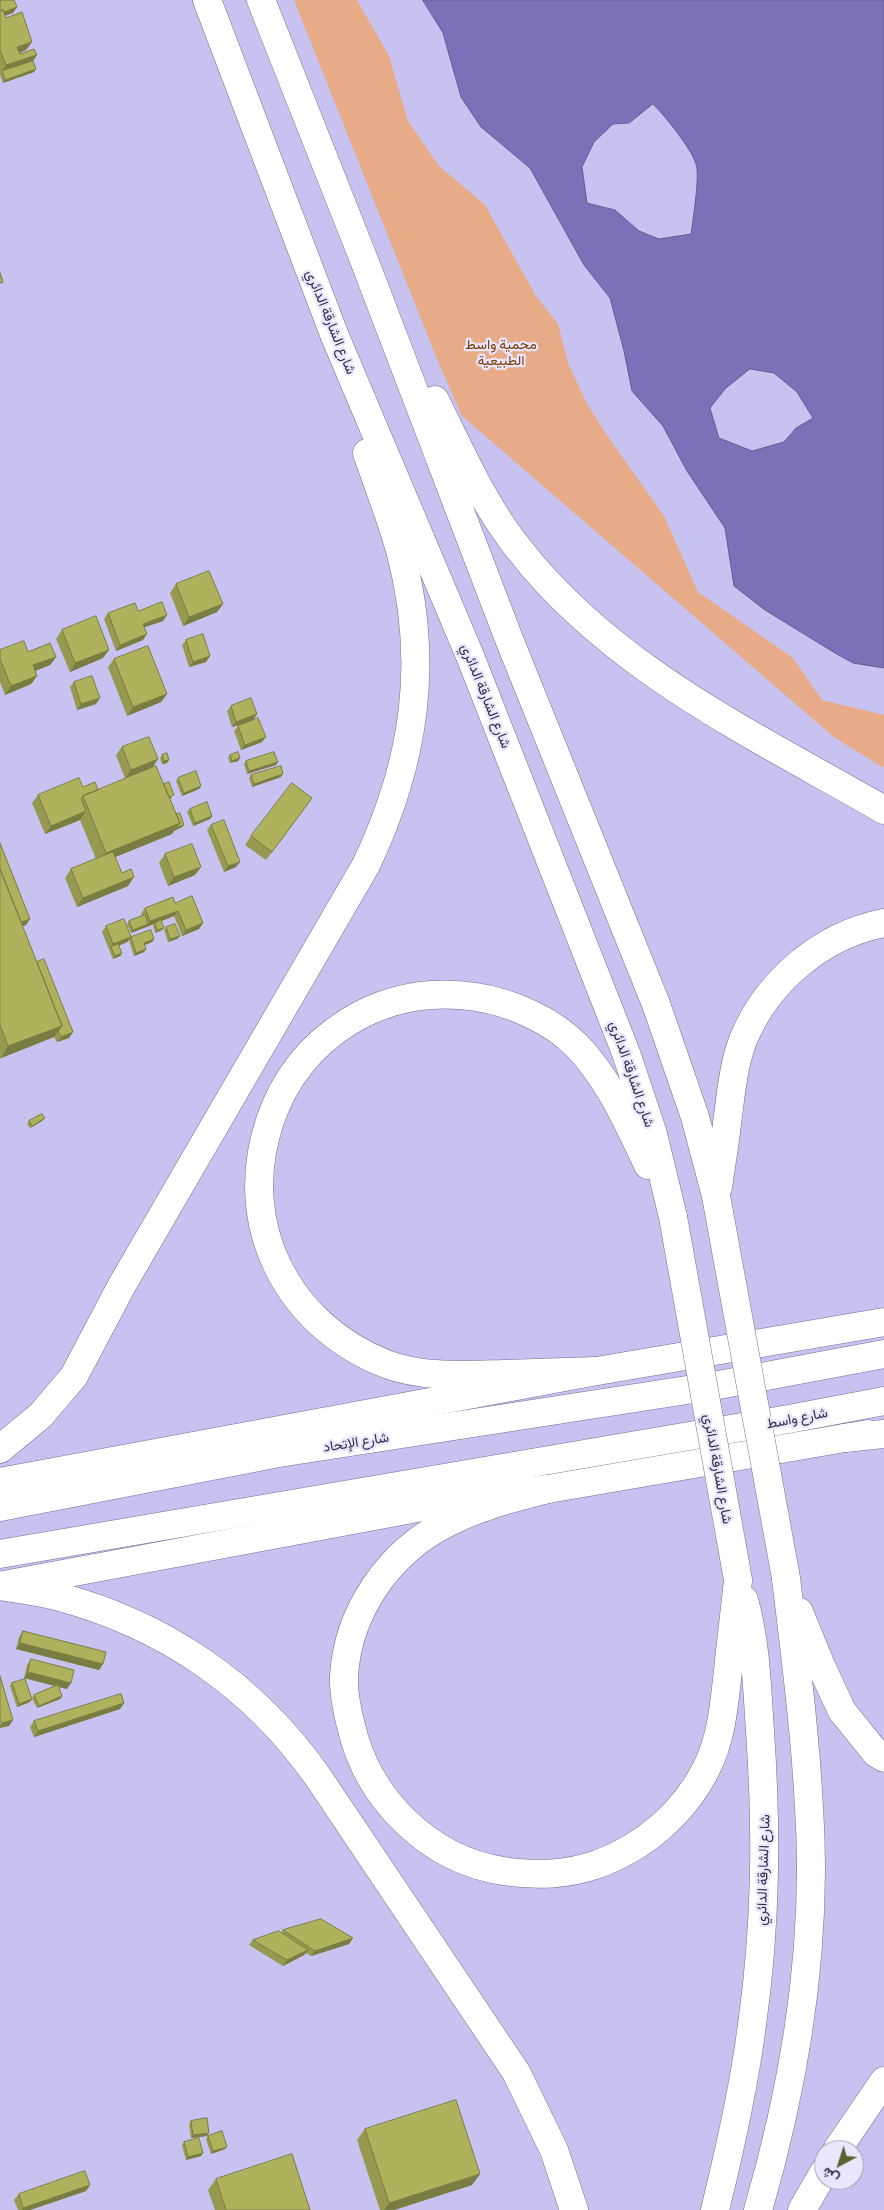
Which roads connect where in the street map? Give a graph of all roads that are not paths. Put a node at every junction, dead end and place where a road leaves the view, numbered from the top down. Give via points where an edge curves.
1 (207, 0) edge
2 (261, 0) edge
3 (364, 260) junction
4 (334, 334) junction
5 (884, 810) edge
6 (884, 923) edge
7 (716, 1196) junction
8 (672, 1217) junction
9 (122, 1285) junction
10 (884, 1322) edge
11 (884, 1354) edge
12 (597, 1371) junction
13 (884, 1401) edge
14 (0, 1432) edge
15 (884, 1432) edge
16 (0, 1449) edge
17 (0, 1482) edge
18 (548, 1489) junction
19 (0, 1507) edge
20 (0, 1554) edge
21 (786, 1578) junction
22 (738, 1580) junction
23 (0, 1586) edge
24 (884, 1758) edge
25 (884, 2081) edge
26 (844, 2140) edge
27 (814, 2189) edge
28 (574, 2210) edge
29 (716, 2210) edge
30 (758, 2210) edge
31 (802, 2210) edge

1 - 4 main road, شارع الشارقة الدائري
2 - 3 main road
3 - 5 main road via 482,493 517,548 558,596 605,638 682,693
3 - 7 main road via 509,639 659,1012 695,1117
4 - 8 main road, شارع الشارقة الدائري via 470,656 626,1052 653,1134
4 - 9 main road via 353,411 400,549 409,590 416,672 406,753 393,802 366,865
6 - 7 main road via 863,927 824,944 790,972 763,1004 743,1041 732,1083
7 - 21 main road, bridge
8 - 12 main road via 628,1123 602,1077 576,1044 539,1018 497,1000 452,993 407,996 367,1010 328,1034 299,1064 278,1099 264,1138 258,1172 260,1216 269,1249 283,1279 303,1307 328,1331 355,1350 388,1365 420,1373
8 - 22 main road, شارع الشارقة الدائري, bridge
9 - 14 main road via 52,1381
9 - 16 main road via 74,1376 41,1415
10 - 12 main road
11 - 19 main road, شارع الإتحاد via 713,1386 279,1453
12 - 17 main road
13 - 20 main road, شارع واسط
15 - 18 main road
18 - 22 main road via 484,1507 446,1523 407,1551 382,1575 362,1606 350,1641 344,1677 347,1712 355,1744 388,1804 411,1828 443,1850 486,1868 529,1875 575,1872 619,1856 652,1835 683,1805 706,1769 721,1728
18 - 23 main road via 460,1500
21 - 24 main road via 842,1711
21 - 30 main road via 809,1808 809,1922 788,2092
22 - 29 main road, شارع الشارقة الدائري via 755,1660 765,1804 765,1859 759,1971 752,2026
23 - 28 main road via 55,1595 131,1621 168,1639 241,1691 285,1735 318,1777 516,2072 543,2123
25 - 26 main road
27 - 31 main road

